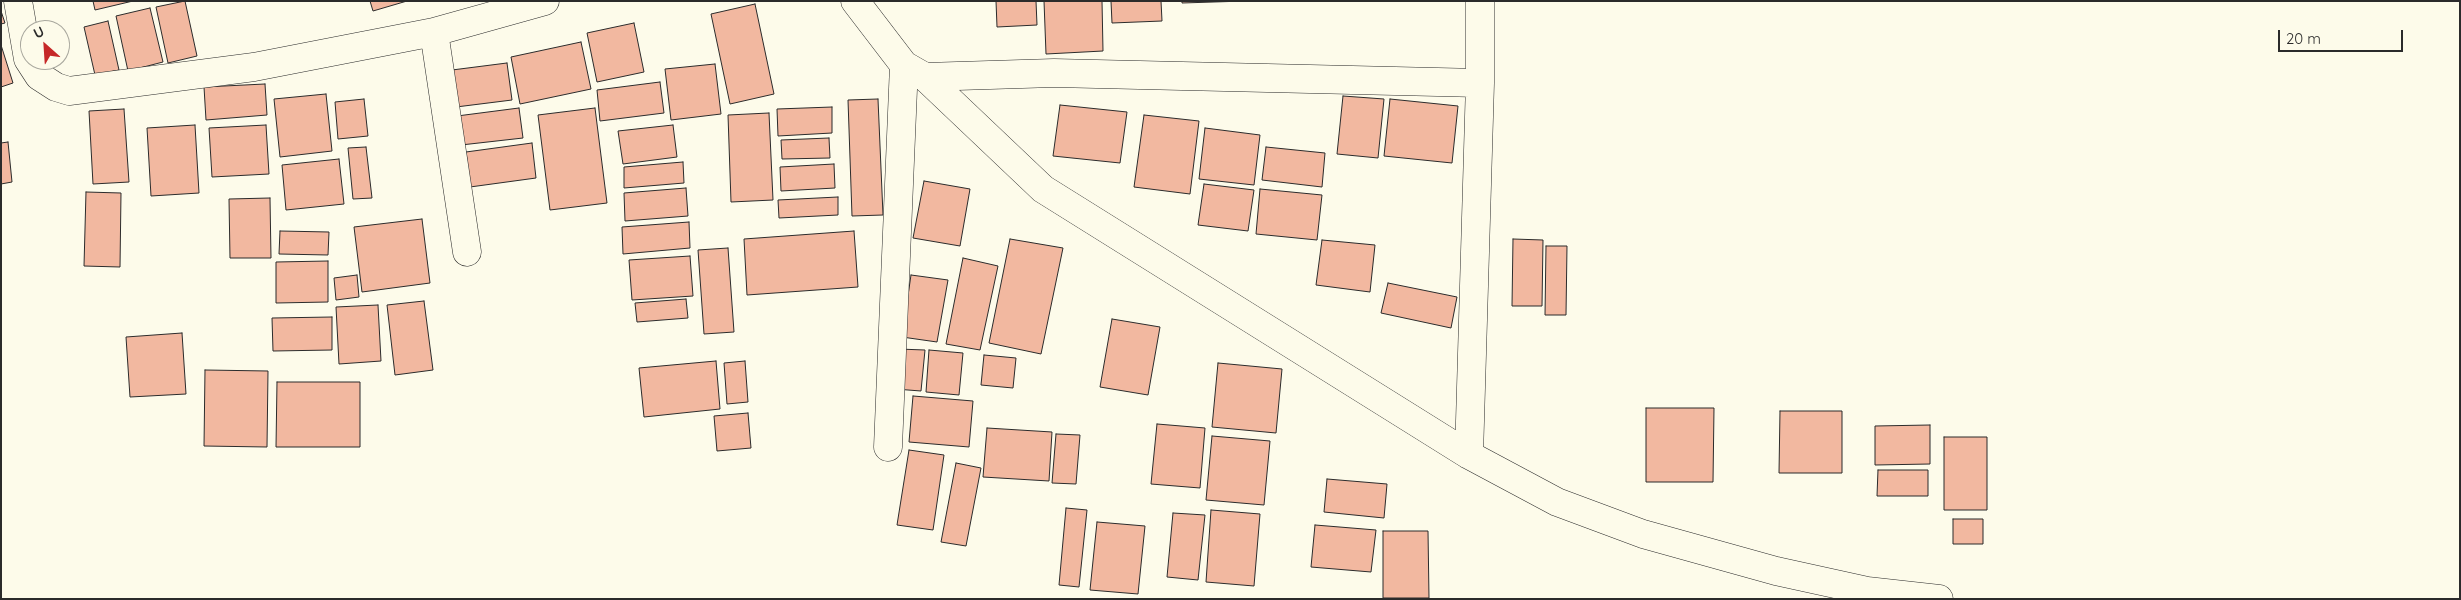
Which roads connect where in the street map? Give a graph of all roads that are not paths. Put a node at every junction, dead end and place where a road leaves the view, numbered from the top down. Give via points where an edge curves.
1 (18, 1) edge
2 (545, 1) edge
3 (856, 1) edge
4 (1480, 1) edge
5 (434, 32) junction
6 (915, 71) junction
7 (1480, 83) junction
8 (467, 252) dead end
9 (888, 447) dead end
10 (1469, 456) junction
11 (1939, 599) edge

1 - 5 street via 28,59 39,76 69,91 254,67
2 - 5 street
3 - 6 street
4 - 7 street
5 - 8 street
6 - 7 street
6 - 9 street
6 - 10 street via 1043,190
7 - 10 street
10 - 11 street via 1557,502 1642,534 1776,571 1867,591

